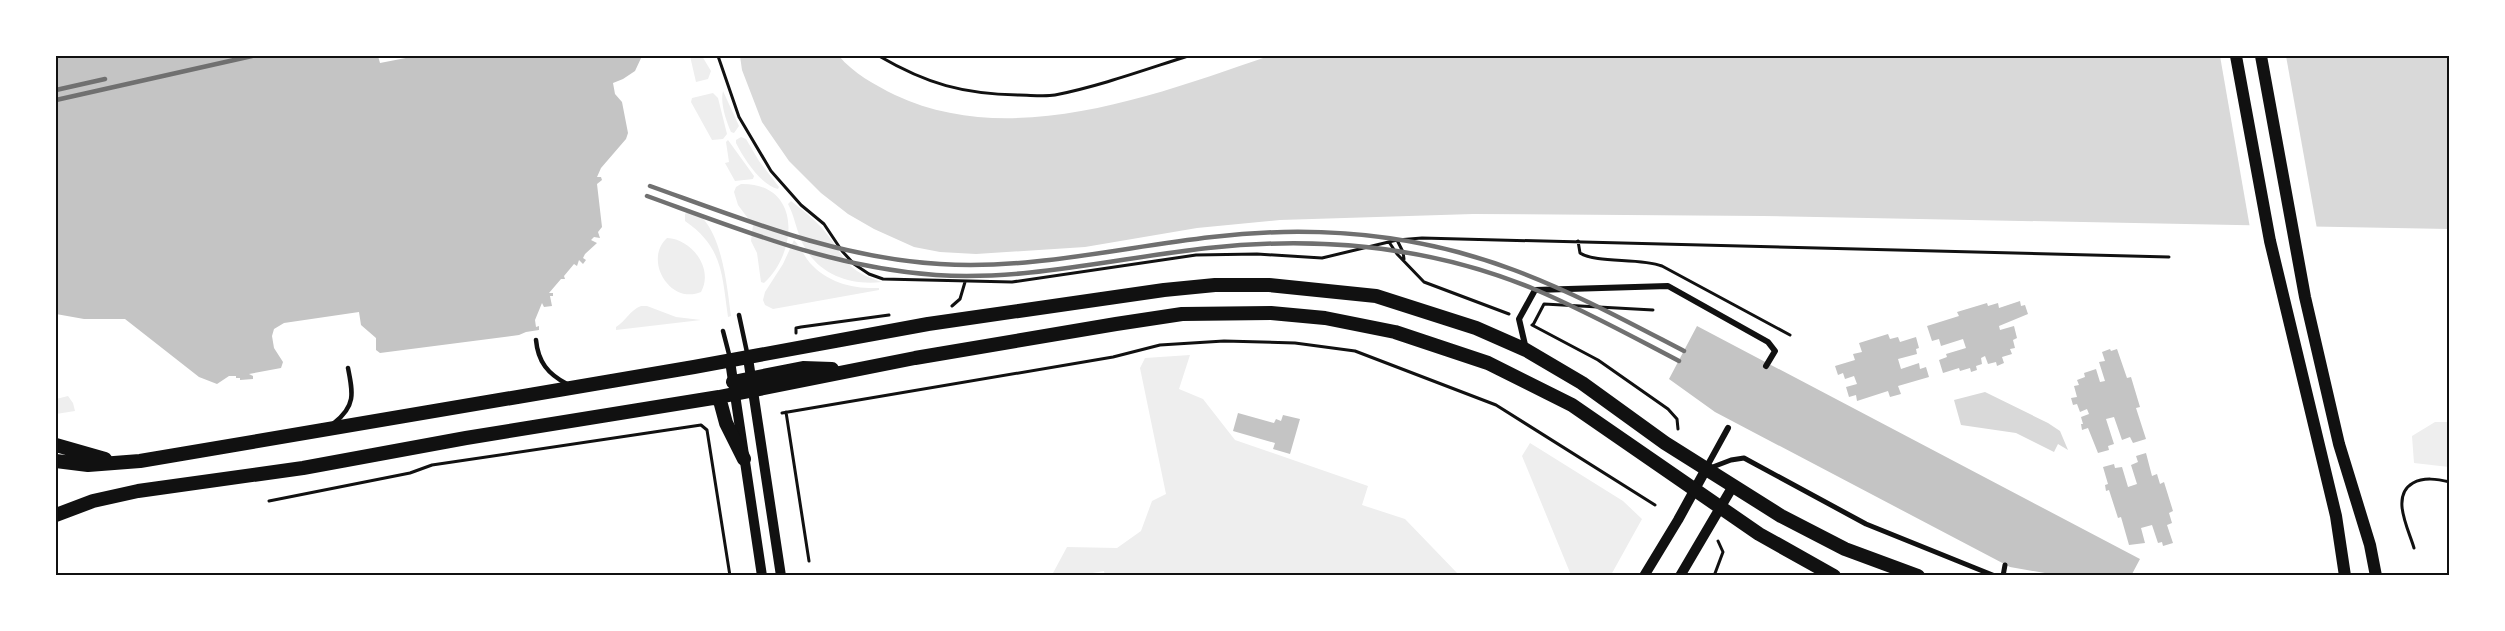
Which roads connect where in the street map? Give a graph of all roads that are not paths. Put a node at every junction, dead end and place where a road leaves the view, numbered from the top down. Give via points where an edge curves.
1 (2236, 56) edge
2 (2261, 56) edge
3 (740, 315) dead end
4 (723, 331) dead end
5 (536, 340) dead end
6 (1526, 350) junction
7 (748, 357) junction
8 (730, 361) junction
9 (1766, 366) dead end
10 (348, 368) dead end
11 (752, 384) junction
12 (572, 387) junction
13 (734, 387) junction
14 (719, 397) junction
15 (1728, 428) dead end
16 (315, 432) junction
17 (56, 446) edge
18 (744, 459) junction
19 (56, 461) edge
20 (140, 461) junction
21 (1706, 469) junction
22 (1733, 486) junction
23 (1695, 490) junction
24 (1721, 507) junction
25 (56, 514) edge
26 (2005, 565) dead end
27 (762, 576) edge
28 (781, 576) edge
29 (1644, 576) edge
30 (1680, 576) edge
31 (1834, 576) edge
32 (1918, 576) edge
33 (1995, 576) edge
34 (2003, 576) edge
35 (2345, 576) edge
36 (2376, 576) edge

1 - 35 main road via 2270,241 2334,510
2 - 36 main road via 2305,297 2339,444
3 - 7 lane
4 - 8 lane
5 - 12 lane via 541,363
6 - 7 main road via 1469,326 1376,296 1269,285 1215,285 928,324
6 - 9 street via 1519,319 1535,290 1668,286 1768,342 1775,351
6 - 21 main road via 1582,383
7 - 8 main road
7 - 11 street
8 - 12 main road
8 - 13 street
10 - 16 lane via 351,403 347,411
11 - 13 main road
11 - 23 main road via 1171,316 1243,312 1325,318 1422,340 1488,363 1594,420
11 - 28 street
12 - 16 main road
13 - 14 main road
13 - 18 street
14 - 18 main road via 726,423
14 - 25 main road via 303,468 138,491
15 - 21 street
16 - 20 main road
17 - 20 main road via 96,457
18 - 27 street
19 - 20 main road via 88,465
21 - 22 main road
21 - 23 street
21 - 33 street via 1744,458 1866,524
22 - 24 street
22 - 32 main road via 1808,531
23 - 24 main road
23 - 29 street
24 - 30 street
24 - 31 main road via 1765,538
26 - 34 street

